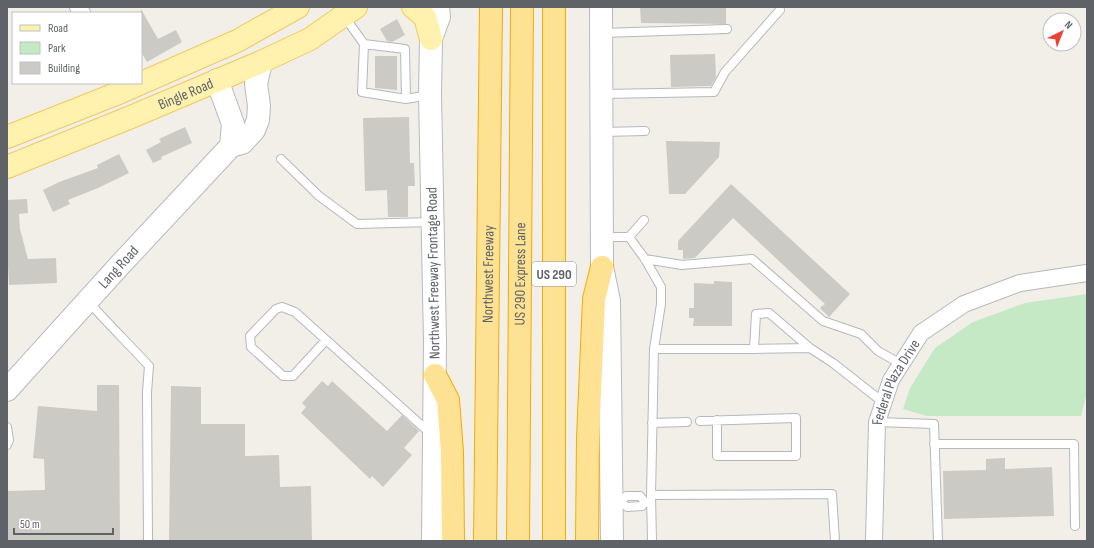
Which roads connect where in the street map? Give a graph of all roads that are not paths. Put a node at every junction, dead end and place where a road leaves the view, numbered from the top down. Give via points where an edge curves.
1 (299, 7) edge
2 (413, 7) edge
3 (491, 7) edge
4 (522, 7) edge
5 (554, 7) edge
6 (601, 7) edge
7 (441, 10) edge
8 (780, 10) dead end
9 (350, 11) edge
10 (727, 29) dead end
11 (601, 33) junction
12 (431, 39) junction
13 (364, 44) junction
14 (261, 62) junction
15 (142, 79) edge
16 (217, 80) junction
17 (130, 84) edge
18 (120, 88) edge
19 (602, 94) junction
20 (430, 95) junction
21 (406, 99) junction
22 (131, 117) junction
23 (645, 131) dead end
24 (601, 132) junction
25 (7, 137) edge
26 (231, 146) junction
27 (281, 159) dead end
28 (7, 167) edge
29 (644, 220) dead end
30 (432, 222) junction
31 (602, 237) junction
32 (629, 237) junction
33 (645, 259) junction
34 (602, 267) junction
35 (1087, 273) edge
36 (88, 301) junction
37 (326, 340) junction
38 (810, 348) junction
39 (654, 349) junction
40 (754, 349) junction
41 (901, 364) junction
42 (435, 375) junction
43 (7, 390) edge
44 (884, 403) junction
45 (717, 420) junction
46 (700, 421) dead end
47 (687, 422) dead end
48 (877, 422) junction
49 (652, 424) junction
50 (7, 427) edge
51 (434, 437) junction
52 (934, 444) junction
53 (7, 445) edge
54 (649, 500) junction
55 (616, 502) junction
56 (1075, 526) dead end
57 (148, 541) edge
58 (433, 541) edge
59 (453, 541) edge
60 (485, 541) edge
61 (518, 541) edge
62 (554, 541) edge
63 (587, 541) edge
64 (612, 541) edge
65 (652, 541) edge
66 (835, 541) edge
67 (874, 541) edge
68 (938, 541) edge

1 - 15 main road, Bingle Road via 237,41
1 - 16 main road via 225,66
2 - 12 main road via 425,17
3 - 60 highway, Northwest Freeway
4 - 61 highway, US 290 Express Lane
5 - 62 highway, US 290
6 - 11 main road
7 - 12 main road, Northwest Freeway Frontage Road
8 - 19 lane via 725,72 714,92
9 - 13 lane
9 - 14 main road, Bingle Road via 310,39
10 - 11 lane
11 - 19 main road
12 - 20 main road, Northwest Freeway Frontage Road
13 - 21 lane via 405,50
13 - 21 lane via 362,92
14 - 16 main road, Bingle Road
14 - 26 main road, Lang Road via 256,84 258,120 254,130 242,143
16 - 22 main road, Bingle Road
16 - 26 main road via 232,124
17 - 18 main road, Bingle Road
18 - 22 street
18 - 25 main road, Bingle Road
19 - 24 main road
20 - 21 lane
20 - 30 main road, Northwest Freeway Frontage Road
22 - 28 main road, Bingle Road
23 - 24 lane
24 - 31 main road
26 - 36 main road, Lang Road
27 - 30 lane via 319,196 357,224
29 - 32 lane
30 - 42 main road, Northwest Freeway Frontage Road
31 - 32 lane
31 - 34 main road
32 - 33 lane
33 - 39 lane via 661,287
33 - 41 lane via 682,265 752,259 823,321 861,334 878,351
34 - 55 main road via 609,301
34 - 63 highway via 594,299
35 - 41 street, Federal Plaza Drive via 1020,283 964,304 920,333
36 - 43 main road, Lang Road
36 - 57 lane via 149,366
37 - 37 lane via 295,312 282,308 276,309 250,336 251,347 283,376 293,376
37 - 51 lane
38 - 40 lane
38 - 40 lane via 769,313 756,314
38 - 44 lane
39 - 40 lane
39 - 49 lane
41 - 44 street, Federal Plaza Drive via 891,380
42 - 51 main road, Northwest Freeway Frontage Road
42 - 59 highway via 448,400 452,452
44 - 48 street, Federal Plaza Drive
45 - 45 lane via 796,418 796,456 717,456
45 - 46 lane
47 - 49 lane
48 - 52 lane via 934,424
48 - 67 street, Federal Plaza Drive
49 - 54 lane
50 - 53 lane
51 - 58 main road, Northwest Freeway Frontage Road
52 - 56 lane via 1074,444
52 - 68 lane
54 - 55 lane via 642,506 627,507
54 - 65 lane
54 - 66 lane via 832,494
55 - 64 main road

